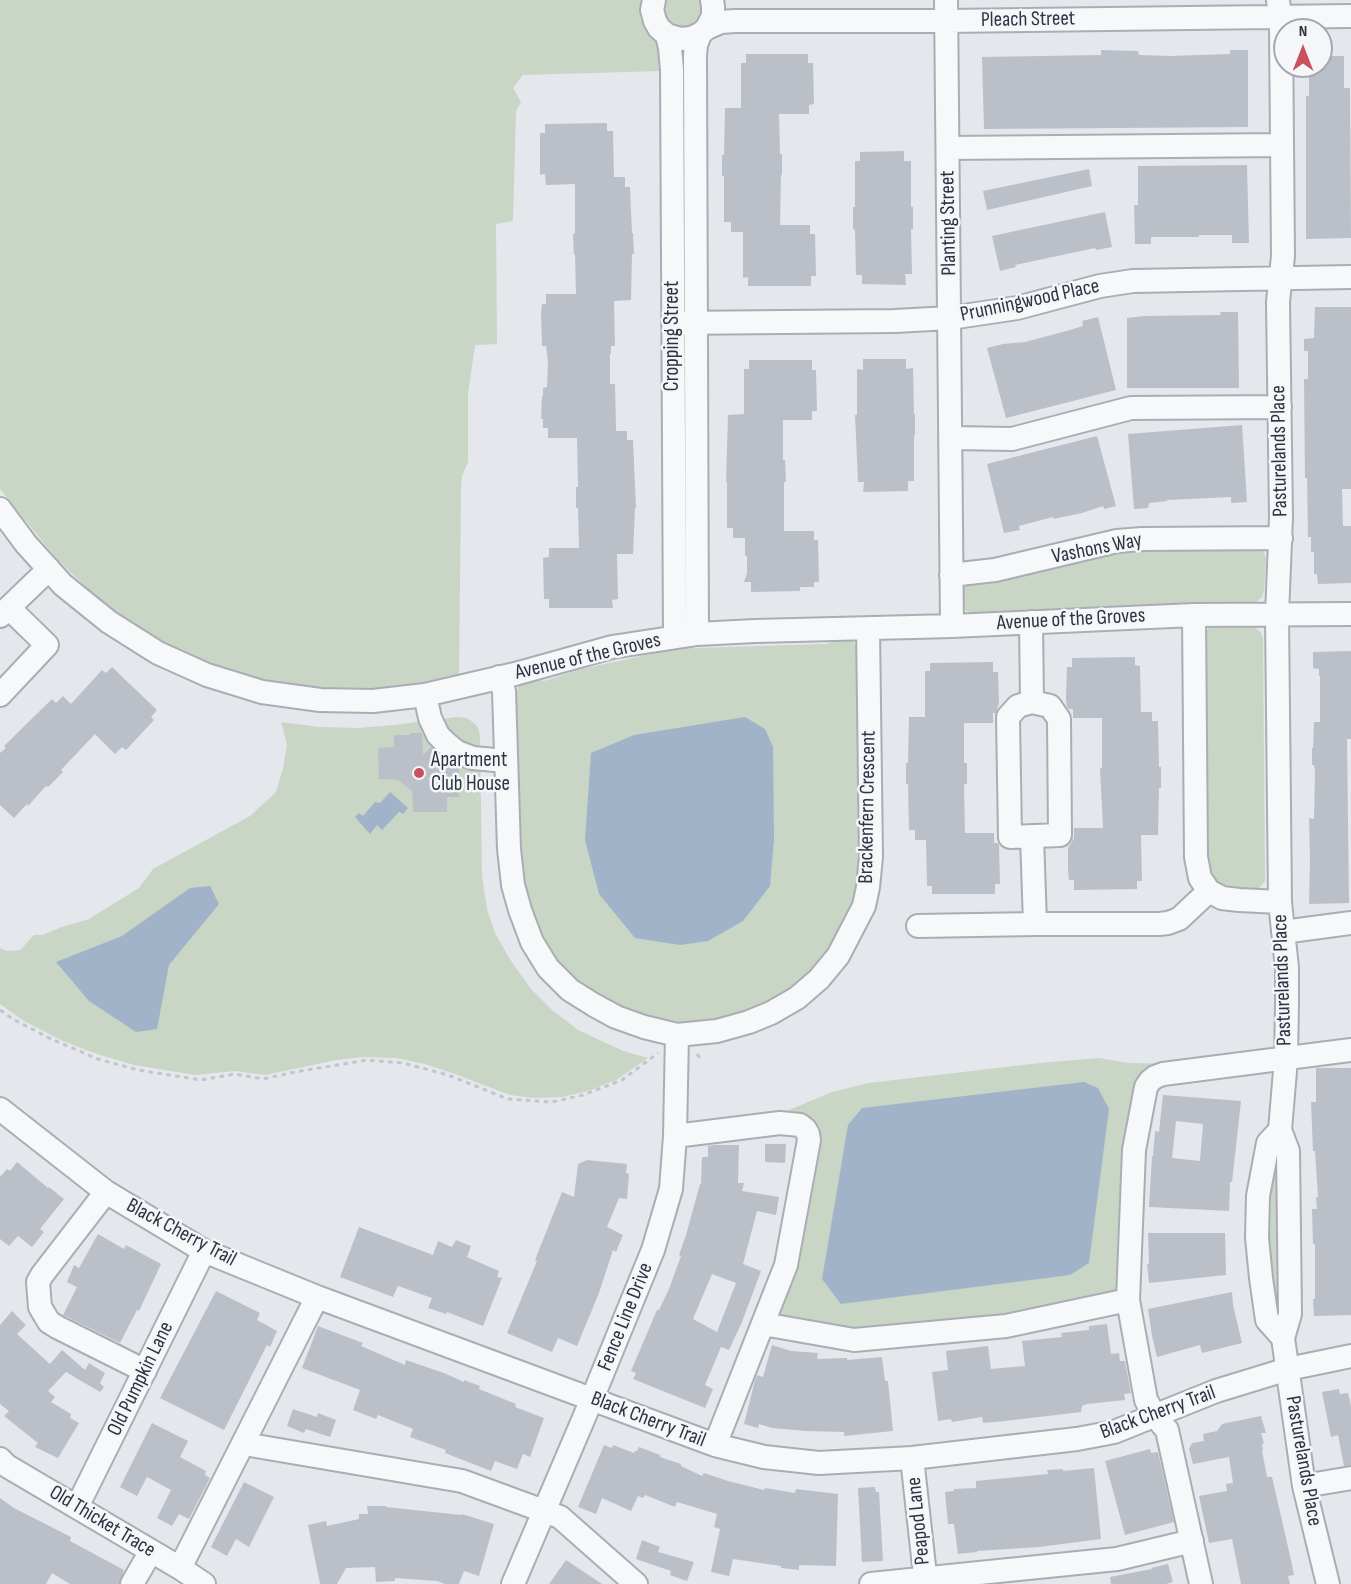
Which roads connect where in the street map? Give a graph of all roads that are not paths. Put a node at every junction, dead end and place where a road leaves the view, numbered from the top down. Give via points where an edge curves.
1 (654, 0) edge
2 (712, 0) edge
3 (1279, 9) edge
4 (946, 10) edge
5 (1351, 16) edge
6 (704, 31) junction
7 (667, 36) junction
8 (1282, 145) junction
9 (948, 148) junction
10 (1351, 277) edge
11 (1280, 278) junction
12 (950, 318) junction
13 (673, 323) junction
14 (696, 323) junction
15 (1280, 407) junction
16 (951, 438) junction
17 (0, 509) edge
18 (1281, 538) junction
19 (50, 569) junction
20 (951, 575) junction
21 (4, 612) edge
22 (1351, 614) edge
23 (1194, 615) junction
24 (1277, 615) junction
25 (1031, 622) junction
26 (952, 626) junction
27 (868, 629) junction
28 (686, 635) junction
29 (499, 677) junction
30 (0, 695) edge
31 (425, 695) junction
32 (1032, 702) junction
33 (506, 761) junction
34 (1032, 836) junction
35 (1209, 891) junction
36 (1280, 902) junction
37 (1351, 923) edge
38 (1035, 924) junction
39 (918, 926) dead end
40 (1283, 932) junction
41 (677, 1042) junction
42 (1351, 1050) edge
43 (1286, 1059) junction
44 (4, 1119) edge
45 (1280, 1130) junction
46 (675, 1136) junction
47 (106, 1192) junction
48 (204, 1251) junction
49 (317, 1297) junction
50 (1128, 1300) junction
51 (763, 1324) junction
52 (1283, 1338) junction
53 (1351, 1356) edge
54 (1288, 1369) junction
55 (145, 1371) junction
56 (592, 1399) junction
57 (1155, 1416) junction
58 (244, 1444) junction
59 (715, 1446) junction
60 (912, 1458) junction
61 (2, 1467) edge
62 (1351, 1478) edge
63 (1304, 1486) junction
64 (77, 1507) junction
65 (544, 1511) junction
66 (1192, 1541) junction
67 (151, 1551) junction
68 (180, 1568) junction
69 (925, 1581) edge
70 (132, 1584) edge
71 (204, 1584) edge
72 (513, 1584) edge
73 (636, 1584) edge
74 (871, 1584) edge
75 (1201, 1584) edge
76 (1329, 1584) edge

1 - 7 street via 655,21
2 - 6 street, Cropping Street via 713,16
3 - 4 street, Pleach Street
3 - 5 street, Pleach Street
3 - 8 street, Pasturelands Place
4 - 6 street, Pleach Street via 721,22
4 - 9 street, Planting Street
6 - 7 street, Pleach Street via 692,38
6 - 14 street, Cropping Street via 695,56
7 - 13 street, Cropping Street via 672,70
8 - 9 street
8 - 11 street, Pasturelands Place
9 - 12 street, Planting Street
10 - 11 street, Prunningwood Place
11 - 12 street, Prunningwood Place via 1133,281 1017,308
11 - 15 street, Pasturelands Place
12 - 14 street, Prunningwood Place
12 - 16 street, Planting Street
13 - 14 street, Prunningwood Place
13 - 28 street, Cropping Street
14 - 28 street, Cropping Street
15 - 16 street via 1131,408 1012,439
15 - 18 street, Pasturelands Place
16 - 20 street, Planting Street
17 - 19 street, Avenue of the Groves
18 - 20 street, Vashons Way via 1117,541 995,570
18 - 24 street, Pasturelands Place
19 - 21 street
19 - 31 street, Avenue of the Groves via 63,585 109,622 158,653 207,675 262,692 320,700 373,701
20 - 26 street, Planting Street
21 - 30 street via 47,645
22 - 24 street, Avenue of the Groves
23 - 24 street, Avenue of the Groves
23 - 25 street, Avenue of the Groves
23 - 35 street via 1196,857 1200,878
24 - 36 street, Pasturelands Place
25 - 26 street, Avenue of the Groves
25 - 32 street
26 - 27 street, Avenue of the Groves
27 - 28 street, Avenue of the Groves
27 - 41 street, Brackenfern Crescent via 871,857 864,906 838,956 797,998 749,1022
28 - 29 street, Avenue of the Groves via 612,647
29 - 31 street, Avenue of the Groves
29 - 33 street, Brackenfern Crescent via 504,691
31 - 33 street via 438,735 457,752 473,758
32 - 34 street via 1018,706 1008,717 1010,837
32 - 34 street via 1050,706 1059,719 1060,835
33 - 41 street, Brackenfern Crescent via 513,885 532,942 548,968 570,990 616,1017
34 - 38 street
35 - 36 street, Pasturelands Place via 1222,898
35 - 38 street via 1179,919 1168,923
36 - 40 street, Pasturelands Place
37 - 40 street
38 - 39 street
40 - 43 street, Pasturelands Place via 1287,968
41 - 46 street, Fence Line Drive
42 - 43 street
43 - 45 street, Pasturelands Place
43 - 50 street via 1163,1074 1150,1081 1134,1150
44 - 47 street, Black Cherry Trail
45 - 52 street, Pasturelands Place via 1288,1151 1290,1314
45 - 52 street, Pasturelands Place via 1268,1143 1258,1196 1257,1238 1267,1320
46 - 51 street via 780,1123 800,1125 808,1134 786,1265
46 - 56 street, Fence Line Drive via 670,1189 653,1250
47 - 48 street, Black Cherry Trail
47 - 55 street via 42,1275 38,1282 40,1307 57,1327
48 - 49 street, Black Cherry Trail
48 - 55 street, Old Pumpkin Lane
49 - 56 street, Black Cherry Trail
49 - 58 street
50 - 51 street via 1006,1326 854,1340
50 - 57 street via 1146,1400
51 - 59 street
52 - 54 street, Pasturelands Place
53 - 54 street, Black Cherry Trail
54 - 57 street, Black Cherry Trail via 1216,1391
54 - 63 street, Pasturelands Place
55 - 64 street, Old Pumpkin Lane
56 - 59 street, Black Cherry Trail
56 - 65 street, Fence Line Drive
57 - 60 street, Black Cherry Trail via 1114,1432 1077,1439
57 - 66 street via 1167,1430
58 - 65 street via 462,1481
58 - 68 street
59 - 60 street, Black Cherry Trail via 819,1463
60 - 69 street, Peapod Lane
61 - 64 street, Old Thicket Trace
62 - 63 street
63 - 76 street, Pasturelands Place
64 - 67 street, Old Thicket Trace
65 - 72 street, Fence Line Drive
65 - 73 street via 560,1517
66 - 69 street via 1116,1559
66 - 75 street
67 - 68 street, Old Thicket Trace
67 - 70 street
68 - 71 street, Old Thicket Trace
69 - 74 street

